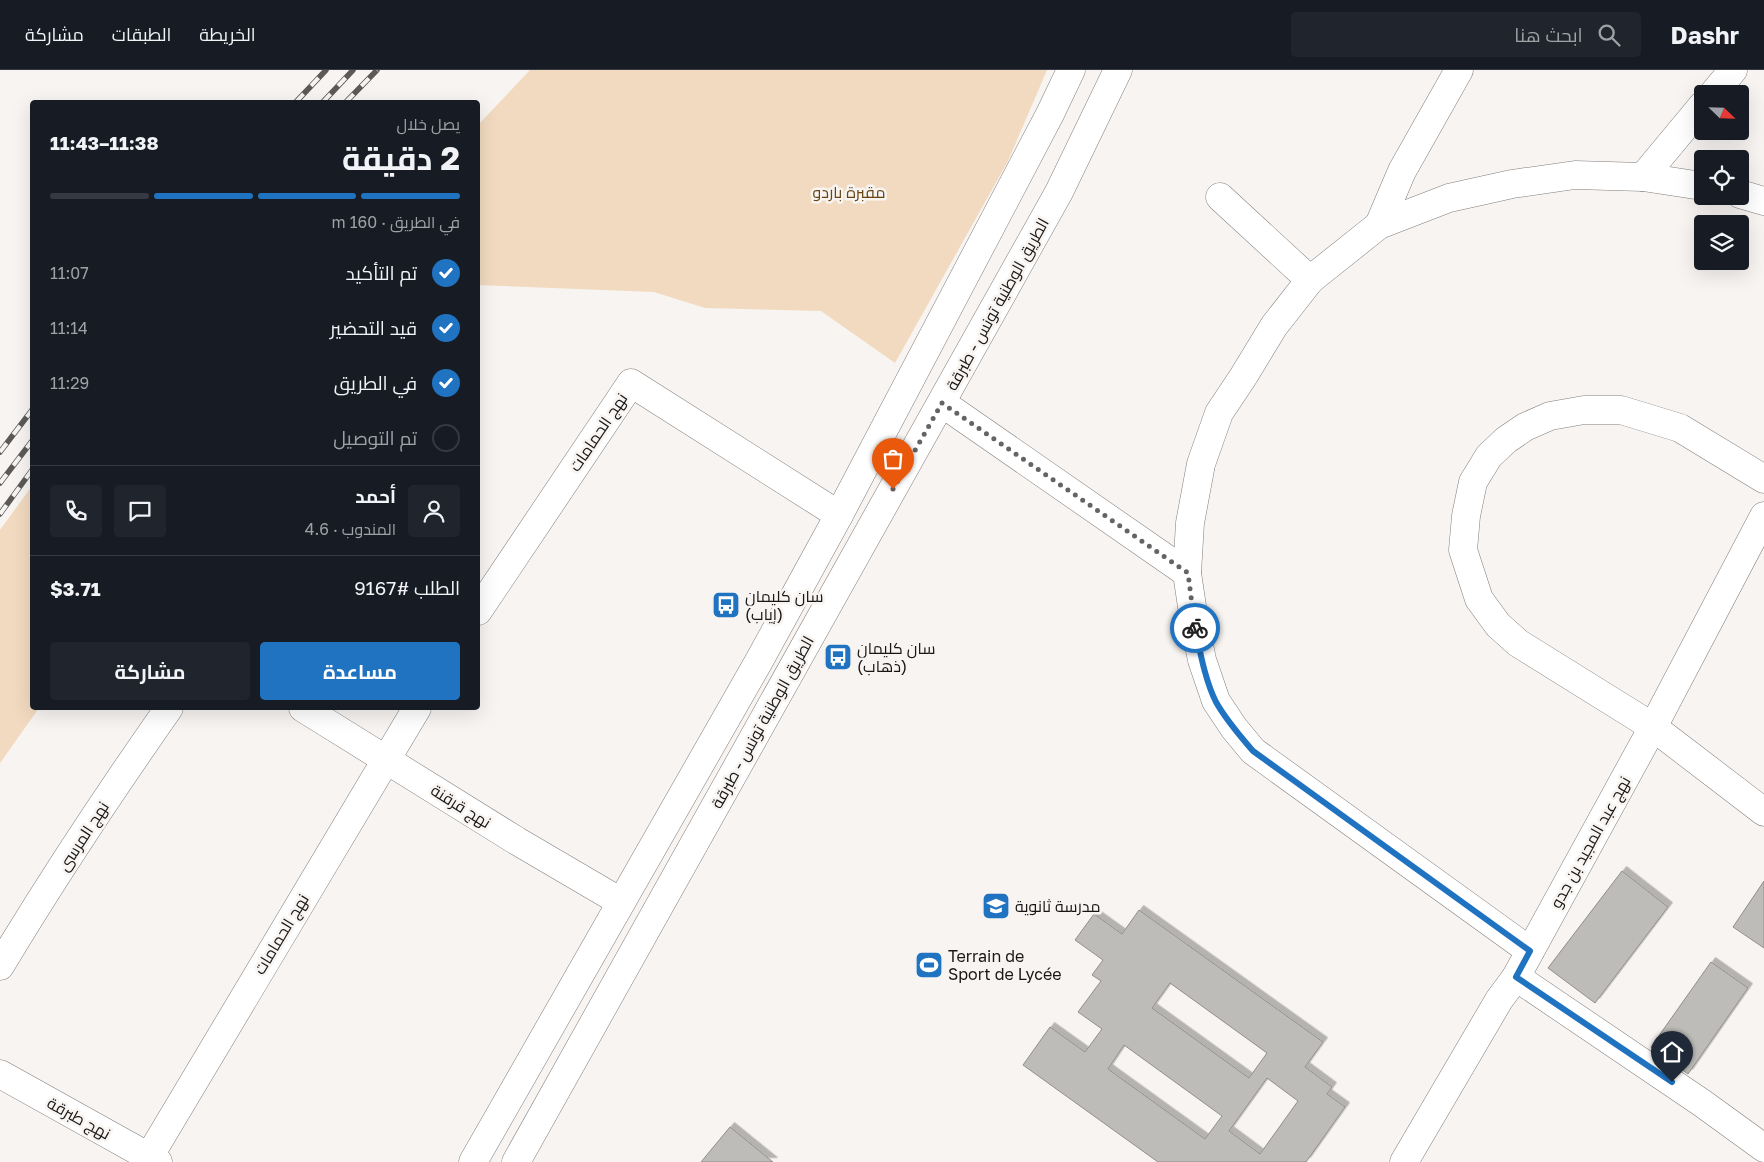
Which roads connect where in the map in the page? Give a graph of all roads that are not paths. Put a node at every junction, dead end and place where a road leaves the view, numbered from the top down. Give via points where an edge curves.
1 (1071, 70) edge
2 (1118, 70) edge
3 (1459, 70) edge
4 (1733, 70) edge
5 (1720, 85) edge
6 (1694, 116) edge
7 (1643, 177) junction
8 (1694, 185) edge
9 (1220, 197) dead end
10 (1749, 197) edge
11 (1764, 201) edge
12 (1379, 225) junction
13 (1310, 280) junction
14 (942, 403) junction
15 (1764, 479) edge
16 (839, 516) junction
17 (1764, 516) edge
18 (1188, 573) junction
19 (480, 608) edge
20 (168, 710) edge
21 (306, 710) edge
22 (416, 710) edge
23 (1653, 727) junction
24 (387, 759) junction
25 (1764, 812) edge
26 (621, 902) junction
27 (1530, 951) junction
28 (0, 966) edge
29 (1516, 977) junction
30 (0, 1074) edge
31 (1764, 1148) edge
32 (151, 1160) edge
33 (473, 1162) edge
34 (516, 1162) edge
35 (1404, 1162) edge

1 - 16 street, الطريق الوطنية تونس - طبرقة
2 - 14 street, الطريق الوطنية تونس - طبرقة via 1059,192
3 - 12 street via 1402,171
4 - 5 street
6 - 7 street
7 - 8 street
7 - 12 street via 1575,175 1512,184 1449,198
9 - 13 street
10 - 11 street
12 - 13 street
13 - 18 street via 1274,326 1219,413 1201,464 1190,523
14 - 18 street
14 - 34 street, الطريق الوطنية تونس - طبرقة
15 - 23 street via 1680,428 1621,410 1584,410 1550,416 1506,440 1489,456 1473,482 1463,550 1479,598 1498,626 1518,643
16 - 19 street, نهج الحمامات via 631,382
16 - 26 street, الطريق الوطنية تونس - طبرقة
17 - 23 street, نهج عبد المجيد بن جدو
18 - 27 street via 1202,660 1216,701 1253,751
20 - 28 street, نهج المرسى via 116,784
21 - 24 street, نهج قرقنة
22 - 24 street, نهج الحمامات
23 - 25 street
23 - 27 street, نهج عبد المجيد بن جدو
24 - 26 street, نهج قرقنة
24 - 32 street, نهج الحمامات
26 - 33 street, الطريق الوطنية تونس - طبرقة
27 - 29 street, نهج عبد المجيد بن جدو
29 - 31 street
29 - 35 street, نهج عبد المجيد بن جدو via 1499,1000
30 - 32 street, نهج طبرقة

